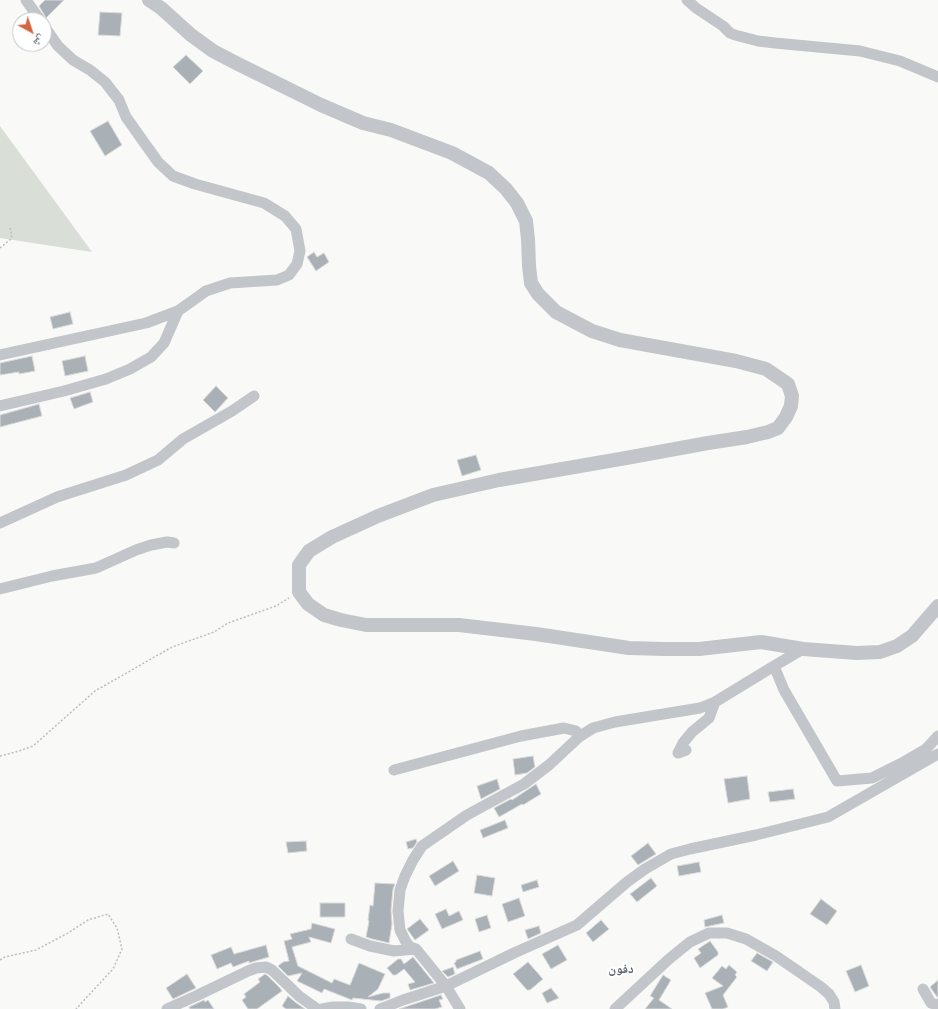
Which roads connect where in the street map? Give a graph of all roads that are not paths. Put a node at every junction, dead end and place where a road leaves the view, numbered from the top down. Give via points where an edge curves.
1 (26, 0) edge
2 (149, 0) edge
3 (687, 0) edge
4 (34, 12) edge
5 (52, 37) edge
6 (938, 77) edge
7 (178, 311) junction
8 (0, 355) edge
9 (254, 396) dead end
10 (0, 406) edge
11 (0, 523) edge
12 (174, 543) dead end
13 (0, 589) edge
14 (938, 606) edge
15 (803, 650) junction
16 (774, 666) junction
17 (715, 702) junction
18 (938, 736) edge
19 (579, 737) junction
20 (686, 750) dead end
21 (938, 754) edge
22 (394, 770) dead end
23 (351, 939) dead end
24 (416, 949) junction
25 (446, 986) junction
26 (923, 990) dead end
27 (938, 1004) edge
28 (167, 1009) edge
29 (317, 1009) edge
30 (322, 1009) edge
31 (361, 1009) edge
32 (380, 1009) edge
33 (460, 1009) edge
34 (615, 1009) edge
35 (835, 1009) edge

1 - 4 street
2 - 15 street via 213,51 238,64 328,108 363,123 391,130 452,153 489,173 517,203 526,221 531,283 556,312 592,331 620,340 736,361 766,369 788,384 792,396 786,417 778,428 768,432 499,480 433,495 378,516 332,537 309,551 299,565 299,592 308,604 324,615 366,625 459,625 629,648 699,649 761,642
3 - 6 street via 735,35 758,41 860,51 900,61
5 - 7 street via 73,60 105,82 158,162 173,176 264,203 285,216 296,228 300,251 297,264 289,275 277,280 230,282 206,291
7 - 8 street via 146,323
7 - 10 street via 164,343 151,357 130,369 64,391
9 - 11 street via 183,438 158,460 126,475 57,497
12 - 13 street via 156,544 136,550 96,568
14 - 15 street via 912,636 897,646 880,652
15 - 16 street
16 - 17 street
16 - 18 street via 784,690 837,781 872,778 926,749
17 - 19 street via 700,708 615,722 593,728
17 - 20 street via 709,718 692,732 678,752
19 - 22 street via 576,731 564,728 521,736
19 - 24 street via 524,784 468,815 422,846 404,876 398,911 400,930 410,947
21 - 25 street via 828,818 671,854 627,882 577,925
23 - 24 street via 394,951
24 - 25 street
25 - 32 street
25 - 33 street
26 - 27 street via 931,1003 937,1006
28 - 29 street via 248,971 266,967
30 - 31 street
34 - 35 street via 690,942 709,933 727,933 746,939 776,956 829,994

